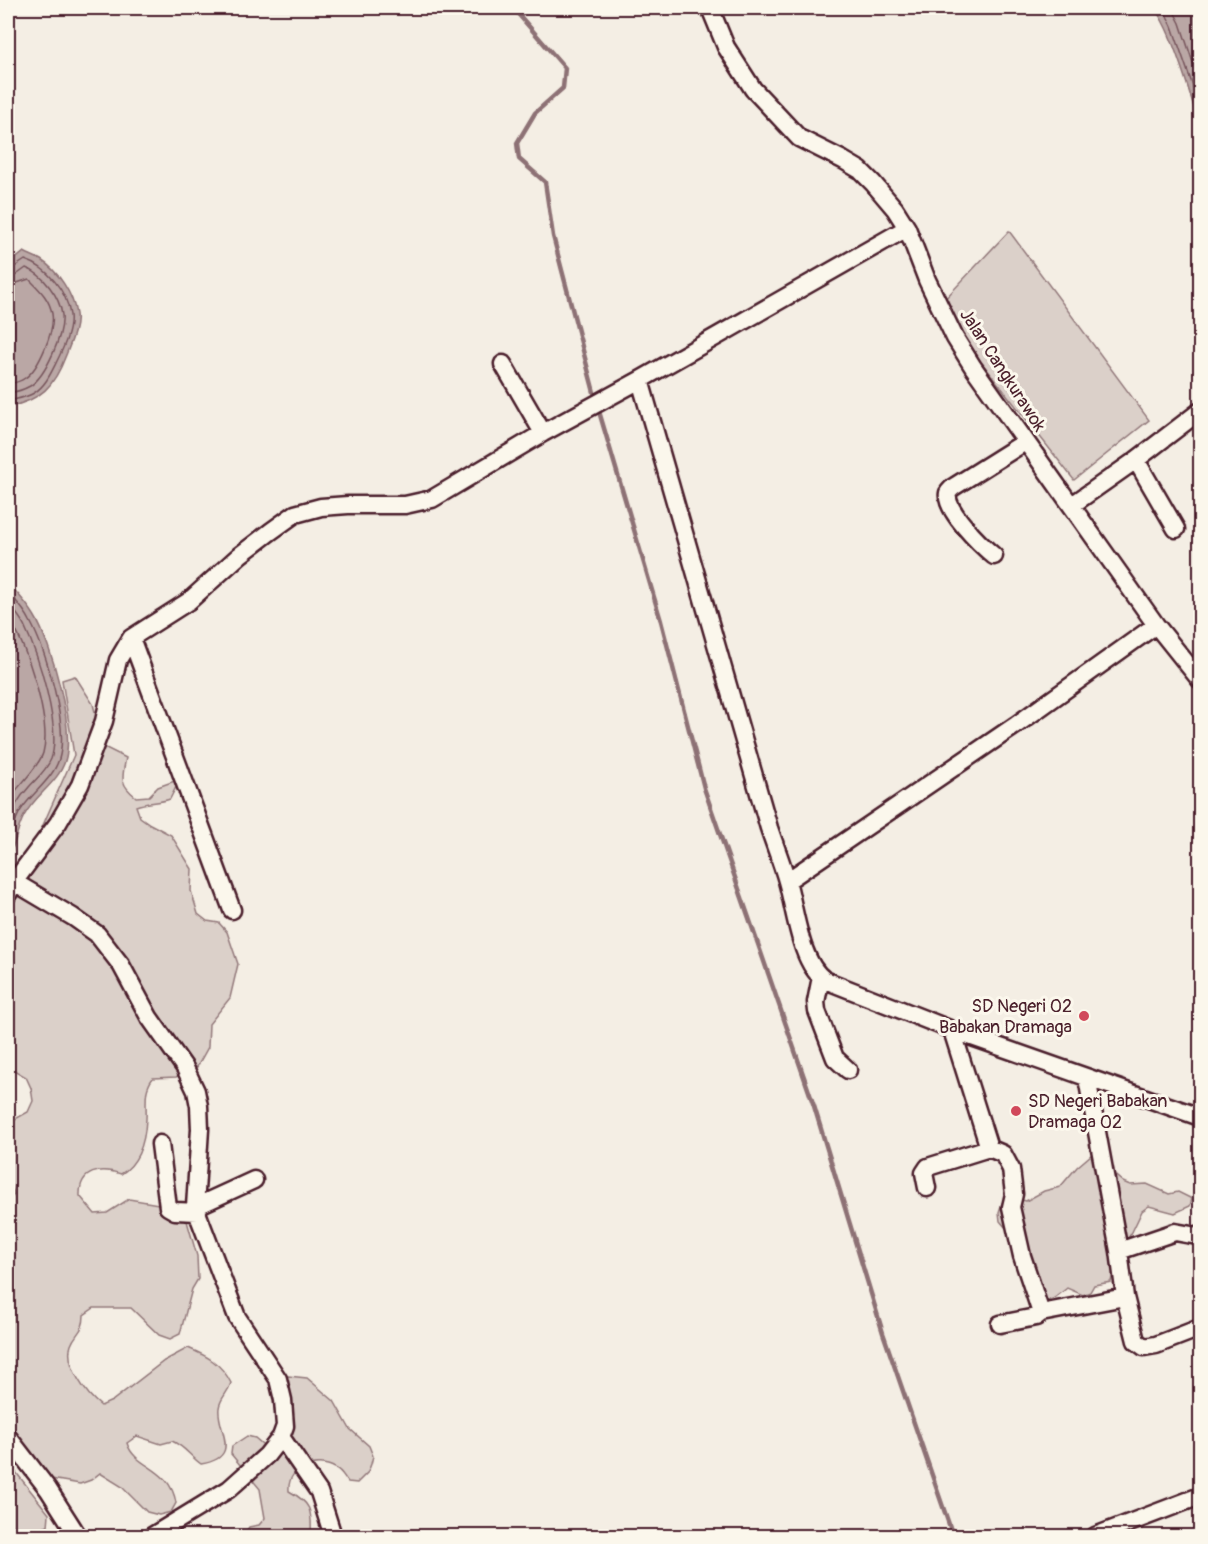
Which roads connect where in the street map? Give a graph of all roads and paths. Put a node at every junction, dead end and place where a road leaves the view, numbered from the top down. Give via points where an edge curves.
1 (710, 8) edge
2 (907, 228) junction
3 (503, 364) dead end
4 (640, 380) junction
5 (1200, 411) edge
6 (543, 433) junction
7 (1025, 442) junction
8 (1136, 460) junction
9 (1072, 505) junction
10 (1176, 529) dead end
11 (994, 556) dead end
12 (1156, 625) junction
13 (131, 638) junction
14 (1200, 681) edge
15 (787, 881) junction
16 (11, 888) edge
17 (232, 910) dead end
18 (821, 977) junction
19 (952, 1030) junction
20 (848, 1070) dead end
21 (1087, 1078) junction
22 (1200, 1117) edge
23 (160, 1144) dead end
24 (989, 1148) junction
25 (254, 1180) dead end
26 (927, 1188) dead end
27 (197, 1209) junction
28 (1200, 1234) edge
29 (1119, 1251) junction
30 (1125, 1298) junction
31 (1041, 1313) junction
32 (1000, 1324) dead end
33 (1200, 1328) edge
34 (8, 1437) edge
35 (281, 1437) junction
36 (1200, 1497) edge
37 (78, 1536) edge
38 (152, 1536) edge
39 (333, 1536) edge
40 (1095, 1536) edge

1 - 2 street, Jalan Cangkurawok via 726,47 753,89 799,138 860,170
2 - 4 street
2 - 7 street, Jalan Cangkurawok via 955,338
3 - 6 street
4 - 6 street
4 - 15 street
5 - 8 street
6 - 13 street via 432,499 405,505 321,507 295,514 240,555 189,602
7 - 9 street, Jalan Cangkurawok
7 - 11 street via 949,491 961,523
8 - 9 street
8 - 10 street
9 - 12 street, Jalan Cangkurawok
12 - 14 street, Jalan Cangkurawok
12 - 15 street
13 - 16 street via 118,660 104,722 80,785
13 - 17 street
15 - 18 street via 807,956
16 - 27 street via 73,917 97,934 121,965 149,1017 185,1068 199,1107
18 - 19 street
18 - 20 street via 817,1011 835,1058
19 - 21 street
19 - 24 street
21 - 22 street
21 - 29 street
23 - 27 street via 168,1207 175,1211
24 - 26 street via 928,1167 924,1173
24 - 31 street via 1003,1154 1011,1169 1011,1208
25 - 27 street
27 - 35 street via 237,1317 278,1379 285,1425
28 - 29 street via 1175,1232
29 - 30 street
30 - 31 street
30 - 33 street via 1136,1341 1144,1347
31 - 32 street
34 - 37 street
35 - 38 street via 229,1490
35 - 39 street via 319,1492
36 - 40 street

